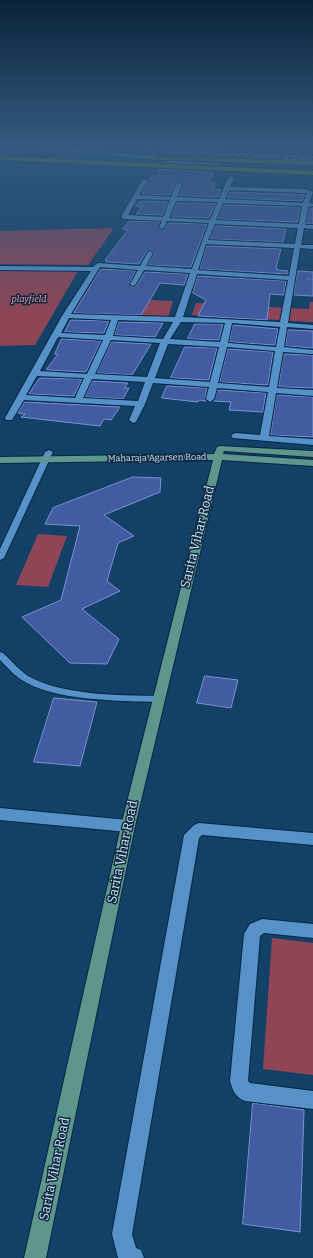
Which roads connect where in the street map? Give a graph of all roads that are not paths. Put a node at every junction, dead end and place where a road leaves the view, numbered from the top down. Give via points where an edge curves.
1 (220, 201) edge
2 (132, 202) edge
3 (171, 202) edge
4 (235, 202) edge
5 (306, 202) edge
6 (305, 205) junction
7 (313, 205) edge
8 (164, 220) junction
9 (212, 222) junction
10 (302, 226) junction
11 (313, 227) edge
12 (161, 228) dead end
13 (204, 242) junction
14 (298, 247) junction
15 (313, 247) edge
16 (150, 253) dead end
17 (0, 268) edge
18 (142, 268) junction
19 (94, 269) junction
20 (194, 272) junction
21 (292, 278) junction
22 (133, 284) dead end
23 (66, 316) junction
24 (115, 318) junction
25 (178, 320) junction
26 (229, 321) junction
27 (284, 325) junction
28 (313, 326) edge
29 (56, 336) junction
30 (108, 338) junction
31 (165, 342) junction
32 (224, 345) junction
33 (280, 349) junction
34 (313, 352) edge
35 (35, 373) junction
36 (90, 376) junction
37 (150, 380) junction
38 (212, 385) junction
39 (273, 390) junction
40 (313, 393) edge
41 (21, 397) junction
42 (210, 399) dead end
43 (78, 400) junction
44 (141, 404) junction
45 (9, 418) dead end
46 (133, 420) dead end
47 (236, 436) dead end
48 (264, 437) junction
49 (313, 442) edge
50 (0, 453) edge
51 (219, 453) junction
52 (313, 454) edge
53 (48, 456) junction
54 (0, 460) edge
55 (313, 463) edge
56 (0, 558) edge
57 (0, 655) edge
58 (159, 700) junction
59 (0, 814) edge
60 (128, 826) junction
61 (313, 839) edge
62 (313, 931) edge
63 (313, 1100) edge
64 (35, 1258) edge
65 (133, 1258) edge

1 - 9 street
2 - 8 street via 124,217
3 - 8 street
4 - 6 street
5 - 6 street
6 - 7 street
6 - 10 street
8 - 9 street
8 - 12 street
9 - 10 street
9 - 13 street
10 - 11 street
10 - 14 street
13 - 14 street
13 - 20 street
14 - 15 street
14 - 21 street
16 - 18 street
17 - 19 street
18 - 19 street via 98,265
18 - 20 street
18 - 22 street
19 - 23 street
20 - 21 street
20 - 25 street
21 - 27 street
23 - 24 street
23 - 29 street
24 - 25 street
24 - 30 street
25 - 26 street
25 - 31 street
26 - 27 street
26 - 32 street
27 - 28 street
27 - 33 street
29 - 30 street
29 - 35 street
30 - 31 street
30 - 36 street
31 - 32 street
31 - 37 street
32 - 33 street
32 - 38 street
33 - 34 street
33 - 39 street
35 - 36 street
35 - 41 street
36 - 37 street
36 - 43 street
37 - 38 street
37 - 44 street
38 - 39 street
38 - 42 street
39 - 40 street
39 - 48 street
41 - 43 street
41 - 45 street
43 - 44 street
44 - 46 street
47 - 48 street
48 - 49 street
50 - 53 street, Maharaja Agarsen Road
51 - 52 street, Maharaja Agarsen Road
51 - 53 street, Maharaja Agarsen Road
51 - 55 street, Maharaja Agarsen Road
51 - 58 street, Sarita Vihar Road
53 - 54 street, Maharaja Agarsen Road
53 - 56 lane
57 - 58 lane via 24,677 41,685 99,696
58 - 60 street, Sarita Vihar Road
59 - 60 street
60 - 64 street, Sarita Vihar Road
61 - 65 street via 199,829 192,835 122,1234 127,1255
62 - 63 street via 262,926 252,934 239,1081 245,1092

